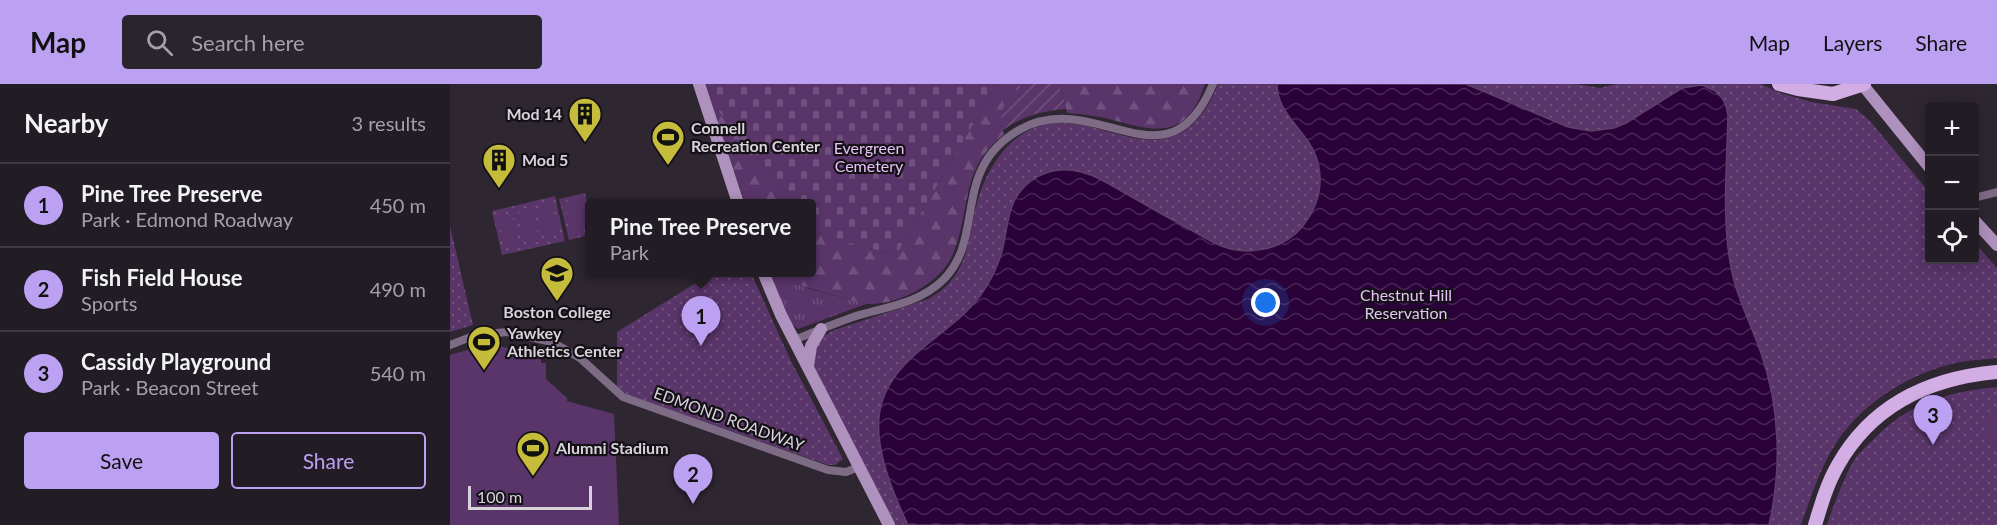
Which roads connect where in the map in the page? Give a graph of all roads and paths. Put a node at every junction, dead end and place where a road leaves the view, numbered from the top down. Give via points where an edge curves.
1 (699, 84) edge
2 (1213, 84) edge
3 (1779, 84) edge
4 (1863, 84) edge
5 (1871, 84) edge
6 (1925, 163) edge
7 (1997, 192) edge
8 (1979, 197) edge
9 (736, 199) edge
10 (1979, 225) edge
11 (1997, 245) edge
12 (765, 277) edge
13 (821, 329) junction
14 (794, 340) junction
15 (450, 345) edge
16 (807, 367) junction
17 (1997, 372) edge
18 (859, 467) junction
19 (889, 525) edge
20 (1815, 525) edge

1 - 9 main road
2 - 13 street via 1195,117 1168,134 1144,135 1066,118 1020,130 998,147 981,170 960,254 945,278 912,301
3 - 4 main road via 1833,94
4 - 5 street
4 - 6 main road
7 - 8 street
10 - 11 main road
12 - 14 main road
13 - 14 street
13 - 16 main road via 811,346
14 - 16 main road
15 - 18 street, EDMOND ROADWAY via 466,338 507,332 552,342 580,358 623,398 828,470 846,472
16 - 18 main road
17 - 20 main road via 1932,384 1876,419 1838,465
18 - 19 main road

